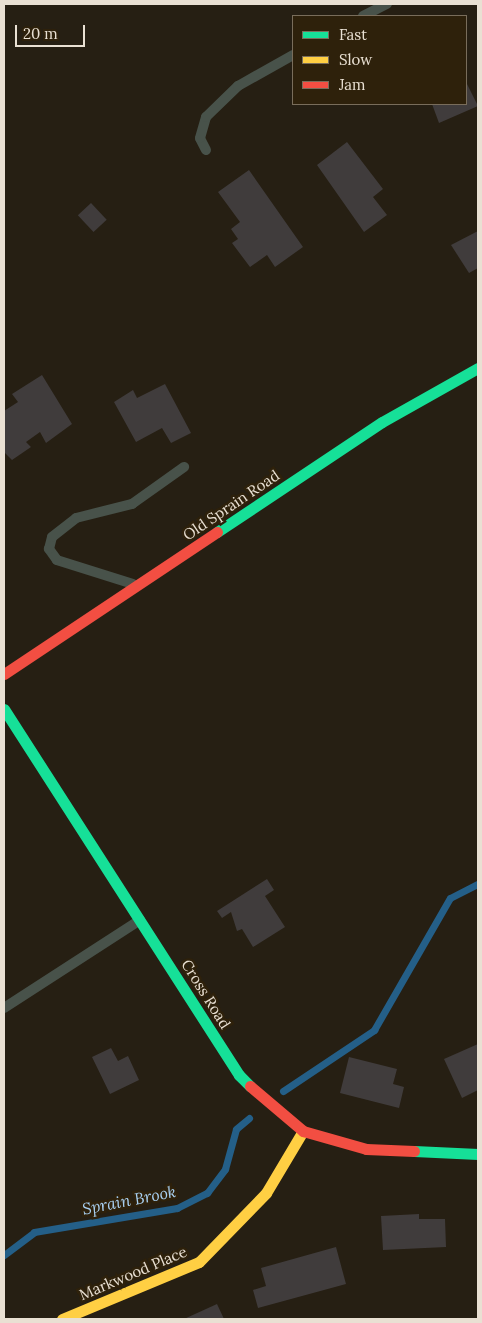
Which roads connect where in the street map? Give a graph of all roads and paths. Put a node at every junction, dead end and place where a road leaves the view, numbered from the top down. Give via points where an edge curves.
1 (387, 4) edge
2 (365, 15) edge
3 (292, 55) edge
4 (206, 150) dead end
5 (478, 368) edge
6 (184, 467) dead end
7 (137, 586) junction
8 (4, 674) edge
9 (4, 709) edge
10 (140, 919) junction
11 (4, 1008) edge
12 (303, 1131) junction
13 (478, 1154) edge
14 (62, 1319) edge

1 - 2 lane
3 - 4 lane via 238,86 206,117 200,138
5 - 7 street, Old Sprain Road via 382,422
6 - 7 lane via 132,504 76,518 52,536 49,549 57,560
7 - 8 street, Old Sprain Road
9 - 10 street, Cross Road
10 - 11 lane
10 - 12 street, Cross Road via 239,1075
12 - 13 street, Cross Road via 366,1149
12 - 14 street, Markwood Place via 266,1194 199,1262

